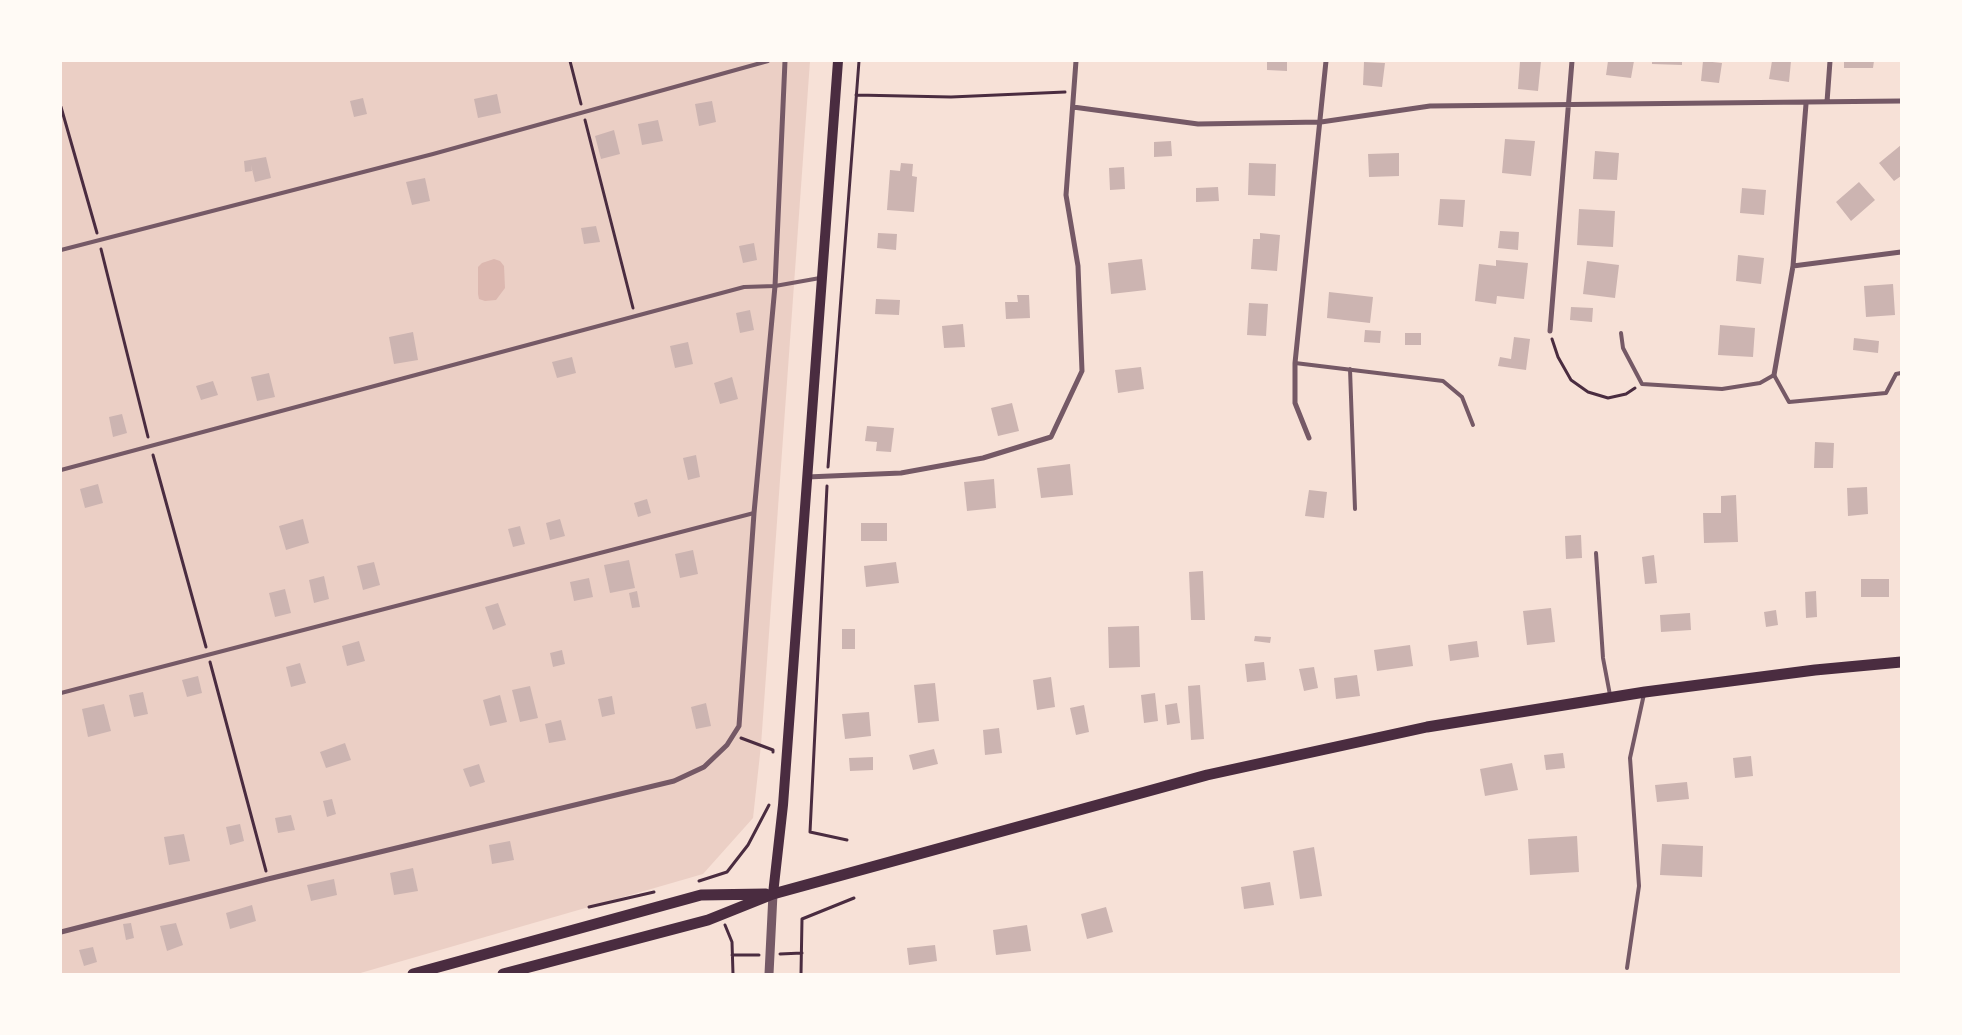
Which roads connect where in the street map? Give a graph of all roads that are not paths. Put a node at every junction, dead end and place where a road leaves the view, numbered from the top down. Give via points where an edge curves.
1 (768, 61) edge
2 (784, 61) edge
3 (838, 61) edge
4 (1076, 61) edge
5 (1326, 61) edge
6 (1572, 61) edge
7 (1830, 61) edge
8 (1901, 101) edge
9 (1827, 102) junction
10 (1806, 104) junction
11 (1568, 106) junction
12 (1073, 107) junction
13 (1321, 122) junction
14 (61, 250) edge
15 (1901, 252) edge
16 (1793, 266) junction
17 (822, 277) junction
18 (776, 286) junction
19 (1550, 332) road end
20 (1621, 333) dead end
21 (1295, 363) junction
22 (1350, 369) junction
23 (1901, 373) edge
24 (1774, 374) junction
25 (1473, 425) dead end
26 (1309, 438) dead end
27 (61, 470) edge
28 (807, 477) junction
29 (1355, 510) dead end
30 (754, 513) junction
31 (1596, 553) dead end
32 (1901, 662) edge
33 (1645, 692) junction
34 (61, 693) edge
35 (1610, 697) junction
36 (773, 894) junction
37 (61, 932) edge
38 (1627, 968) dead end
39 (413, 974) edge
40 (503, 974) edge
41 (769, 974) edge

1 - 14 lane
2 - 18 street
3 - 17 main road
4 - 12 street
5 - 13 street
6 - 11 street
7 - 9 street
8 - 9 street
9 - 10 street
10 - 11 street
10 - 16 street
11 - 13 street via 1430,106
11 - 19 street
12 - 13 street via 1198,124
12 - 28 street via 1066,195 1078,266 1082,371 1052,437 983,458 901,473
13 - 21 street
15 - 16 street
16 - 24 street
17 - 18 lane
17 - 28 main road
18 - 27 lane via 744,287
18 - 30 street
20 - 24 lane via 1623,348 1642,384 1722,389 1760,383
21 - 22 lane
21 - 26 street via 1295,403
22 - 25 lane via 1443,381 1462,397
22 - 29 lane
23 - 24 lane via 1896,374 1886,393 1789,402
28 - 36 main road via 783,805
30 - 34 lane
30 - 37 street via 739,726 727,746 704,767 674,781
31 - 35 lane via 1603,658
32 - 33 main road
33 - 35 main road
33 - 38 lane via 1630,758 1639,886
35 - 36 main road via 1427,728 1207,775
36 - 39 main road via 701,895
36 - 40 main road via 708,920
36 - 41 street

